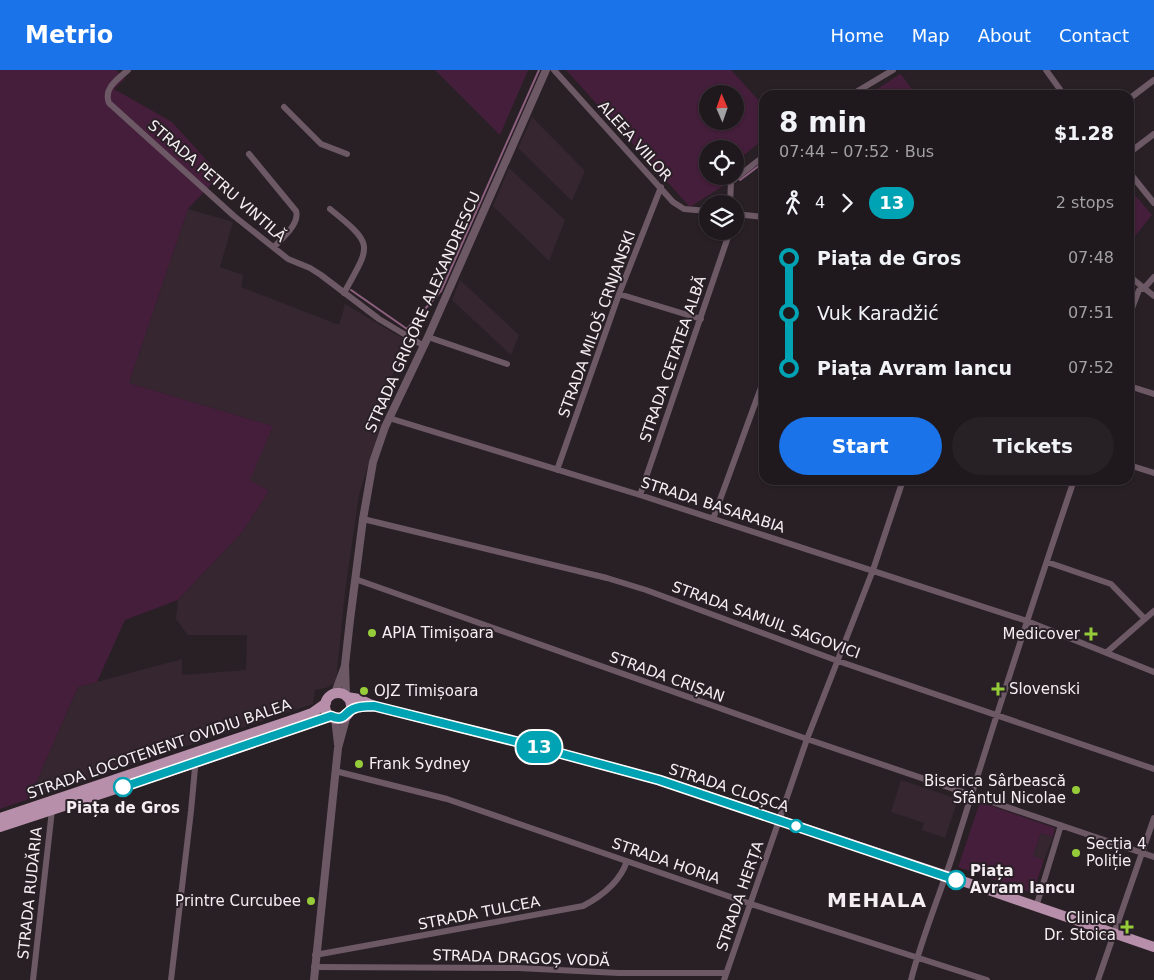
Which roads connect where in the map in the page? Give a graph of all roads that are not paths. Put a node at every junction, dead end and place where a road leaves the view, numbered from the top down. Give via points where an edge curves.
1 (128, 70) edge
2 (546, 70) edge
3 (554, 70) edge
4 (893, 70) edge
5 (1046, 70) edge
6 (1154, 80) edge
7 (859, 90) edge
8 (1060, 90) edge
9 (1134, 95) edge
10 (284, 107) dead end
11 (1154, 134) edge
12 (1134, 149) edge
13 (249, 154) dead end
14 (347, 154) dead end
15 (759, 160) edge
16 (1134, 178) edge
17 (660, 188) junction
18 (730, 195) edge
19 (1154, 202) edge
20 (330, 209) dead end
21 (699, 210) edge
22 (744, 216) edge
23 (759, 217) edge
24 (727, 240) edge
25 (274, 247) junction
26 (1154, 277) edge
27 (1134, 280) edge
28 (1143, 288) junction
29 (344, 294) junction
30 (619, 294) junction
31 (1154, 296) edge
32 (1134, 303) edge
33 (700, 318) junction
34 (428, 337) junction
35 (424, 346) junction
36 (507, 364) dead end
37 (1134, 388) edge
38 (759, 393) edge
39 (1154, 394) edge
40 (389, 418) junction
41 (1134, 467) edge
42 (557, 470) junction
43 (1154, 473) edge
44 (901, 485) edge
45 (1072, 485) edge
46 (640, 495) junction
47 (363, 518) junction
48 (713, 519) junction
49 (1047, 562) junction
50 (872, 570) junction
51 (355, 579) junction
52 (1154, 611) edge
53 (1145, 619) junction
54 (1027, 621) junction
55 (1107, 652) junction
56 (838, 661) junction
57 (346, 665) junction
58 (1154, 672) edge
59 (335, 693) junction
60 (347, 697) junction
61 (326, 703) junction
62 (374, 706) junction
63 (348, 713) junction
64 (998, 715) junction
65 (333, 717) junction
66 (807, 740) junction
67 (338, 748) junction
68 (193, 759) junction
69 (1154, 769) edge
70 (336, 770) junction
71 (972, 795) junction
72 (52, 810) junction
73 (0, 818) edge
74 (1154, 818) edge
75 (780, 820) junction
76 (1061, 825) junction
77 (0, 827) edge
78 (1141, 853) junction
79 (1154, 857) edge
80 (627, 860) junction
81 (946, 876) junction
82 (751, 904) junction
83 (1036, 906) junction
84 (1114, 934) junction
85 (1154, 947) edge
86 (315, 955) junction
87 (916, 958) junction
88 (314, 967) junction
89 (726, 972) junction
90 (33, 980) edge
91 (171, 980) edge
92 (314, 980) edge
93 (724, 980) edge
94 (911, 980) edge
95 (987, 980) edge
96 (1098, 980) edge

1 - 25 street, STRADA PETRU VINTILĂ via 108,89 109,103 234,216
2 - 34 street, STRADA GRIGORE ALEXANDRESCU
3 - 17 street, ALEEA VIILOR
4 - 7 street
5 - 8 street
6 - 9 street
10 - 14 street via 321,144
11 - 12 street
13 - 25 street via 298,216
15 - 18 street via 731,182
16 - 19 street
17 - 21 street, ALEEA VIILOR via 684,209
17 - 30 street, STRADA MILOŠ CRNJANSKI
20 - 29 street via 364,242 362,261
22 - 23 street
24 - 33 street, STRADA CETATEA ALBĂ
25 - 29 street, STRADA PETRU VINTILĂ via 288,259 321,275
26 - 28 street
27 - 28 street
28 - 31 street
28 - 32 street
29 - 35 street, STRADA PETRU VINTILĂ
30 - 33 street
30 - 42 street, STRADA MILOŠ CRNJANSKI
33 - 46 street, STRADA CETATEA ALBĂ
34 - 35 street, STRADA GRIGORE ALEXANDRESCU
34 - 36 street
35 - 40 street, STRADA GRIGORE ALEXANDRESCU
37 - 39 street
38 - 48 street
40 - 42 street, STRADA BASARABIA
40 - 47 street, STRADA GRIGORE ALEXANDRESCU via 374,462
41 - 43 street
42 - 46 street, STRADA BASARABIA
44 - 50 street, STRADA HERȚA
45 - 49 street
46 - 48 street, STRADA BASARABIA
47 - 51 street, STRADA GRIGORE ALEXANDRESCU
47 - 56 street, STRADA SAMUIL SAGOVICI via 607,578
48 - 50 street, STRADA BASARABIA
49 - 53 street via 1111,584
49 - 54 street
50 - 54 street, STRADA BASARABIA
50 - 56 street, STRADA HERȚA
51 - 57 street, STRADA GRIGORE ALEXANDRESCU
51 - 66 street, STRADA CRIȘAN
52 - 53 street
53 - 55 street
54 - 55 street, STRADA BASARABIA
54 - 64 street
55 - 58 street, STRADA BASARABIA
56 - 64 street, STRADA SAMUIL SAGOVICI
56 - 66 street, STRADA HERȚA
57 - 59 street, STRADA GRIGORE ALEXANDRESCU
57 - 60 street, STRADA GRIGORE ALEXANDRESCU
59 - 60 main road
59 - 61 main road
60 - 62 main road, STRADA CLOȘCA
60 - 63 main road via 350,704
61 - 65 main road via 326,709
61 - 68 main road, STRADA LOCOTENENT OVIDIU BALEA via 312,713
62 - 63 main road, STRADA CLOȘCA via 354,708
62 - 75 main road, STRADA CLOȘCA via 651,778
63 - 65 main road via 340,718
63 - 67 street
64 - 69 street, STRADA SAMUIL SAGOVICI
64 - 71 street
65 - 67 street
65 - 68 main road, STRADA LOCOTENENT OVIDIU BALEA
66 - 71 street, STRADA CRIȘAN
66 - 75 street, STRADA HERȚA
67 - 70 street
68 - 72 main road, STRADA LOCOTENENT OVIDIU BALEA
68 - 73 main road, STRADA LOCOTENENT OVIDIU BALEA
68 - 91 street via 191,811
70 - 80 street, STRADA HORIA via 447,799
70 - 86 street
71 - 76 street
71 - 81 street
72 - 77 main road, STRADA LOCOTENENT OVIDIU BALEA
72 - 90 street, STRADA RUDĂRIA
74 - 78 street
75 - 81 main road, STRADA CLOȘCA
75 - 82 street, STRADA HERȚA
76 - 78 street
76 - 83 street
78 - 79 street
78 - 84 street
80 - 82 street, STRADA HORIA
80 - 86 street, STRADA TULCEA via 615,882 583,906
81 - 83 main road, STRADA CLOȘCA
81 - 87 street
82 - 87 street, STRADA HORIA
82 - 89 street, STRADA HERȚA
83 - 84 main road, STRADA CLOȘCA
84 - 85 main road, STRADA CLOȘCA
84 - 96 street
86 - 88 street
87 - 94 street
87 - 95 street, STRADA HORIA
88 - 89 street, STRADA DRAGOȘ VODĂ
88 - 92 street
89 - 93 street, STRADA HERȚA

